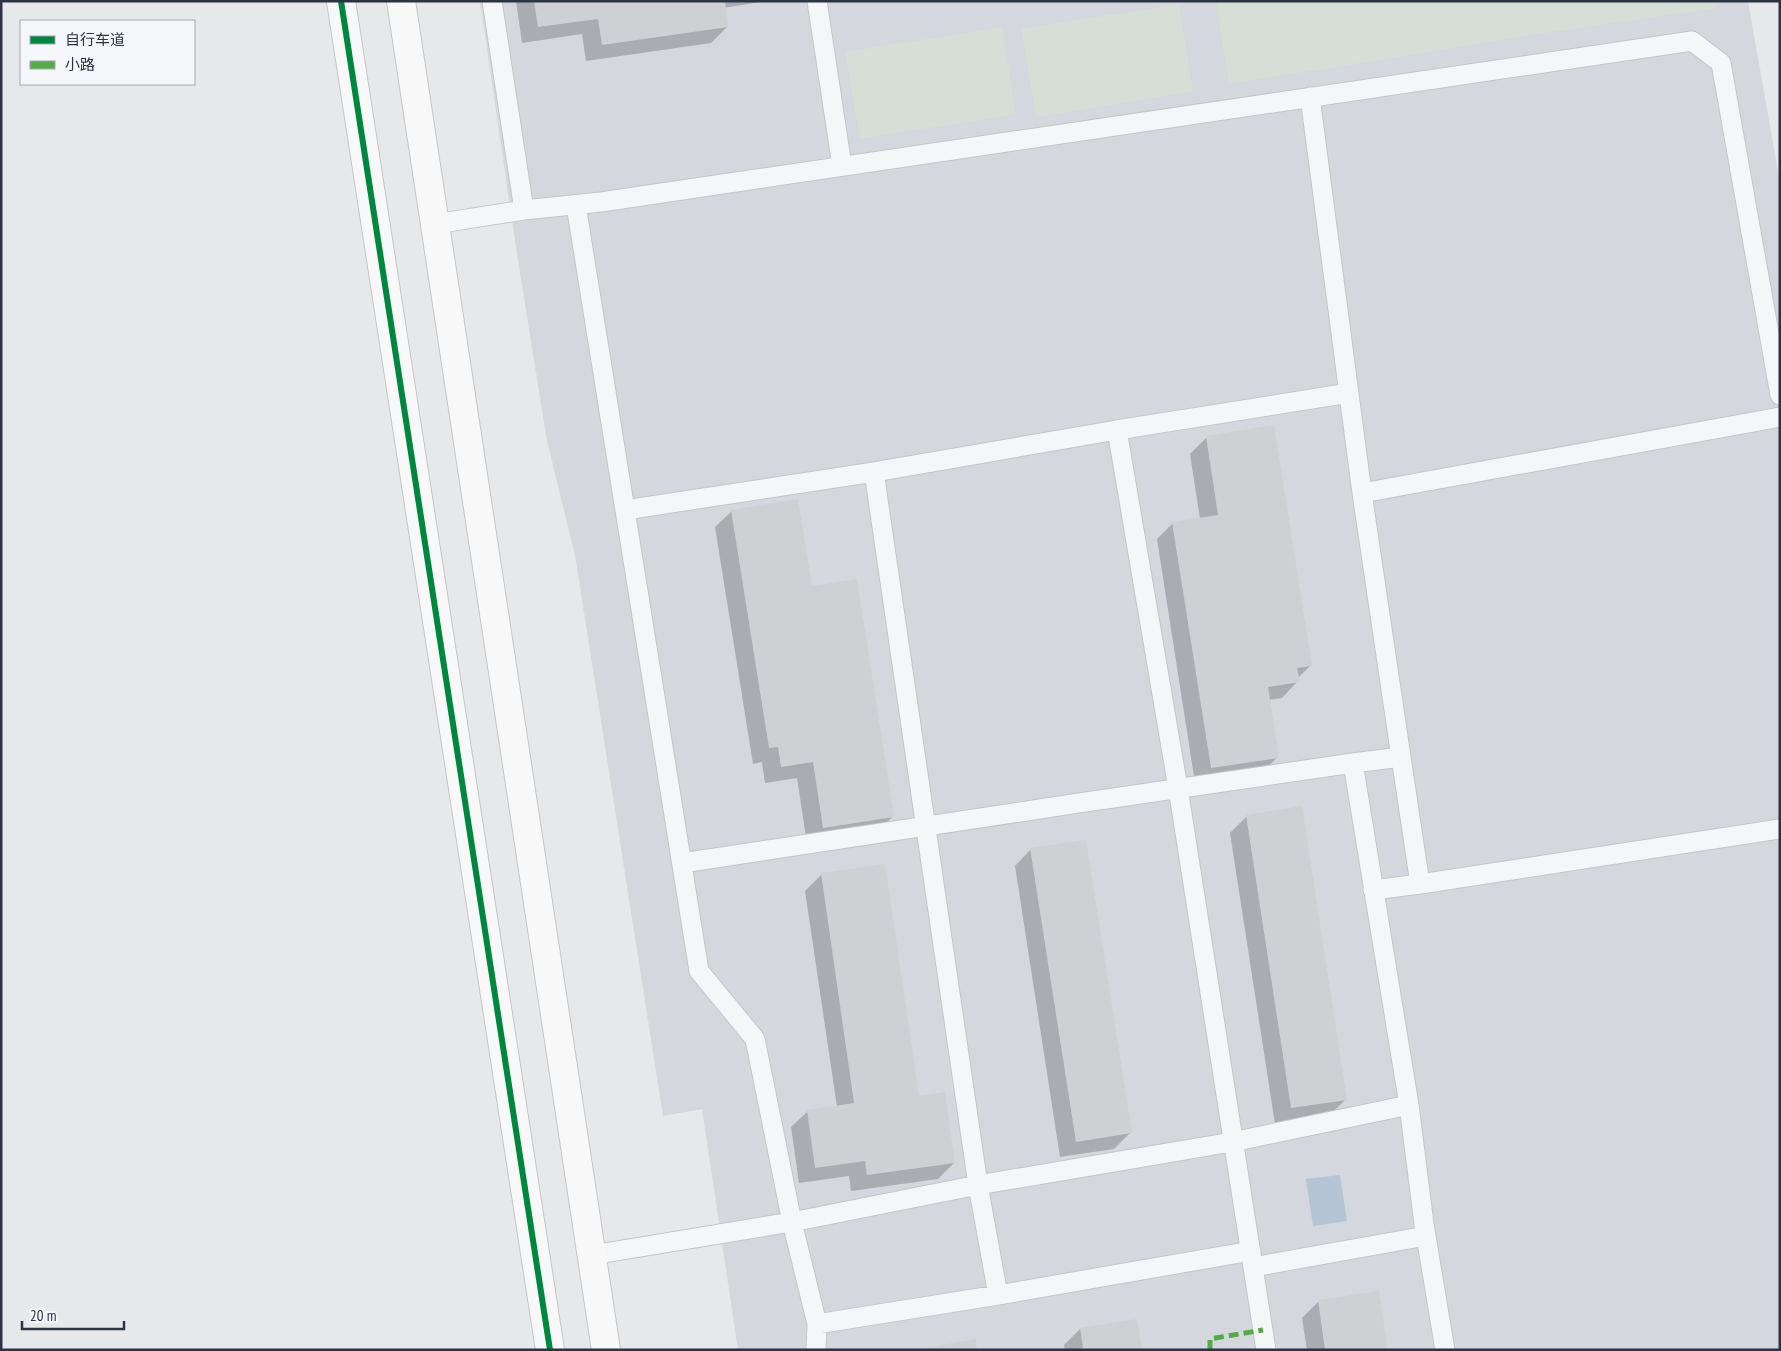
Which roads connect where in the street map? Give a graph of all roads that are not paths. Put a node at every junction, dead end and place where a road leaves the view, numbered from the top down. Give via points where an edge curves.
1 (341, 1) edge
2 (401, 1) edge
3 (492, 1) edge
4 (816, 1) edge
5 (1310, 97) junction
6 (842, 166) junction
7 (576, 205) junction
8 (524, 210) junction
9 (435, 224) junction
10 (1349, 393) junction
11 (1780, 396) edge
12 (1780, 417) edge
13 (1116, 430) junction
14 (874, 472) junction
15 (1362, 493) junction
16 (625, 510) junction
17 (1401, 757) junction
18 (1353, 763) junction
19 (1178, 788) junction
20 (925, 826) junction
21 (1780, 829) edge
22 (682, 863) junction
23 (1420, 884) junction
24 (1372, 890) junction
25 (1409, 1105) junction
26 (1232, 1142) junction
27 (978, 1185) junction
28 (792, 1222) junction
29 (1426, 1236) junction
30 (592, 1255) junction
31 (1252, 1259) junction
32 (998, 1295) junction
33 (817, 1324) junction
34 (550, 1350) edge
35 (606, 1350) edge
36 (816, 1350) edge
37 (1266, 1350) edge
38 (1445, 1350) edge

1 - 34 street
2 - 9 street
3 - 8 lane
4 - 6 lane
5 - 6 lane
5 - 10 lane
5 - 11 lane via 1692,41 1721,63
6 - 7 lane
7 - 8 lane
7 - 16 lane
8 - 9 lane
9 - 30 street
10 - 13 lane
10 - 15 lane
12 - 15 lane
13 - 14 lane
13 - 19 lane
14 - 16 lane
14 - 20 lane
15 - 17 lane
16 - 22 lane
17 - 18 lane
17 - 23 lane
18 - 19 lane
18 - 24 lane
19 - 20 lane
19 - 26 lane
20 - 22 lane
20 - 27 lane
21 - 23 lane
22 - 28 lane via 699,971 755,1039
23 - 24 lane
24 - 25 lane
25 - 26 lane
25 - 29 lane
26 - 27 lane
26 - 31 lane
27 - 28 lane
27 - 32 lane
28 - 30 lane
28 - 33 lane
29 - 31 lane
29 - 38 lane
30 - 35 street
31 - 32 lane
31 - 37 lane
32 - 33 lane
33 - 36 lane

